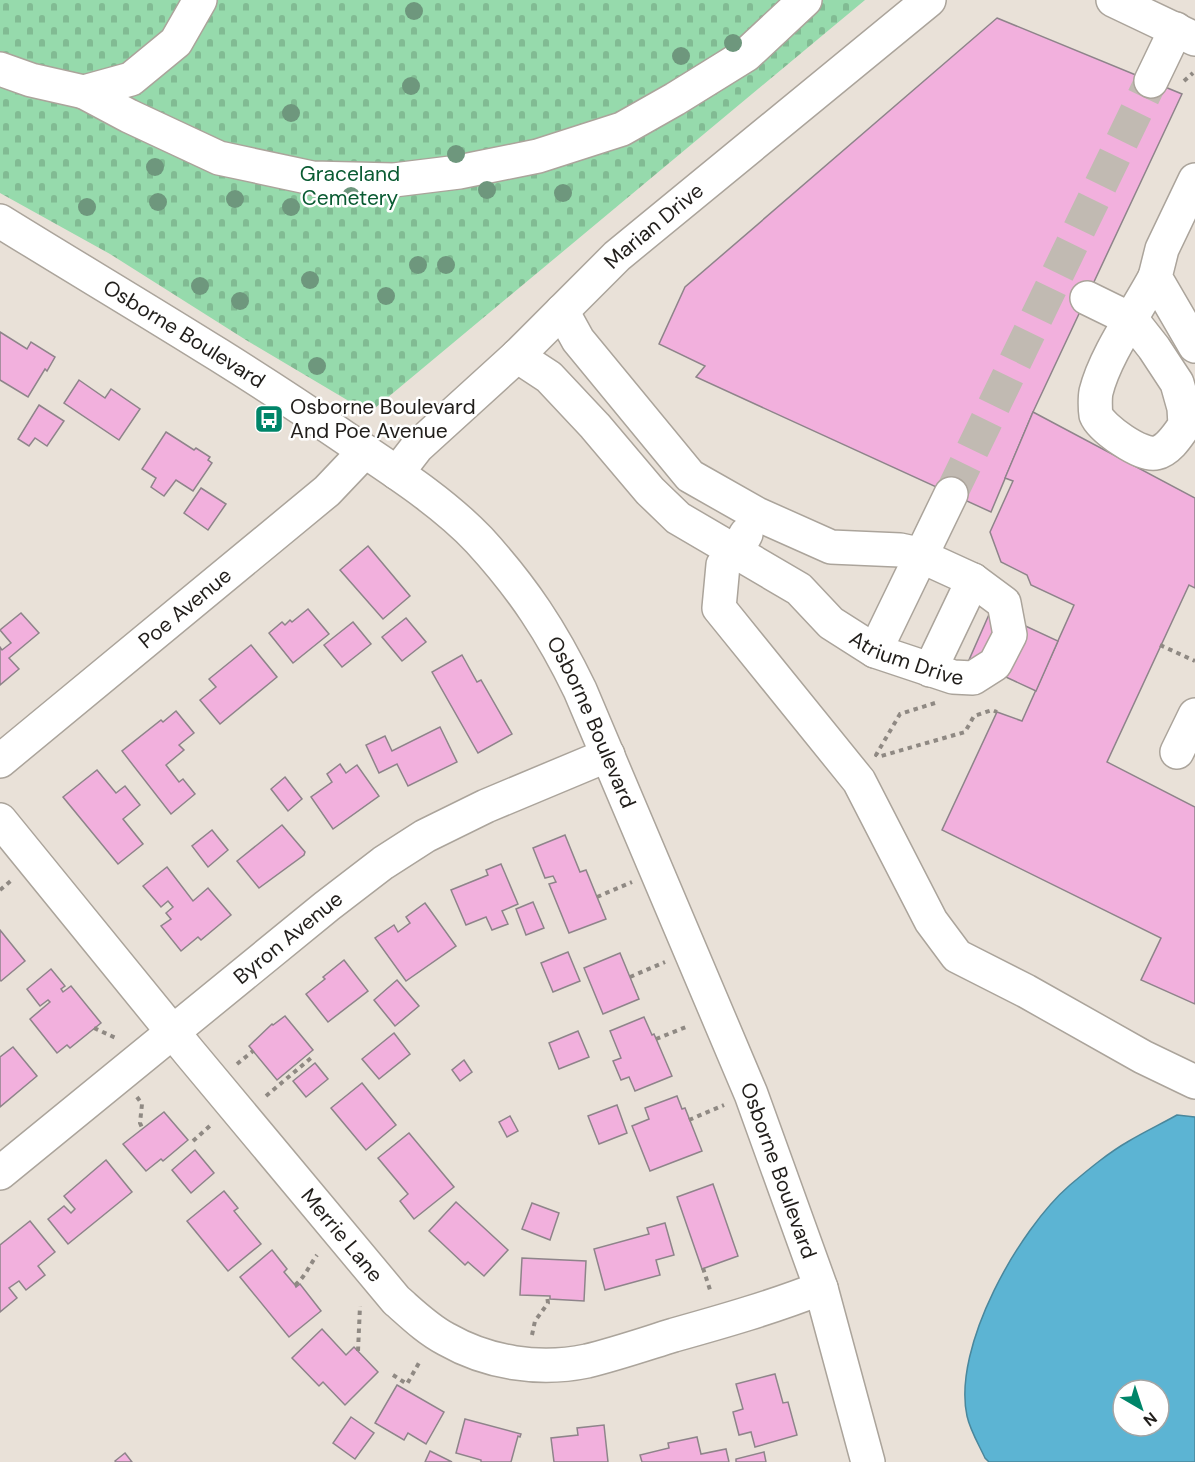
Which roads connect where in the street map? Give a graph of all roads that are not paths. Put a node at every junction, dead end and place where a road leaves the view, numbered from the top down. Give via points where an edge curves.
1 (200, 0) edge
2 (805, 0) edge
3 (929, 0) edge
4 (1131, 4) edge
5 (1186, 34) edge
6 (0, 69) edge
7 (1151, 81) tunnel mouth
8 (84, 92) junction
9 (1195, 180) edge
10 (0, 221) edge
11 (1155, 277) junction
12 (1087, 298) dead end
13 (562, 311) junction
14 (1195, 346) edge
15 (517, 356) junction
16 (364, 451) junction
17 (397, 473) junction
18 (951, 494) tunnel mouth
19 (757, 513) junction
20 (736, 552) junction
21 (922, 556) junction
22 (973, 580) junction
23 (875, 651) junction
24 (930, 670) junction
25 (1195, 715) edge
26 (1177, 752) dead end
27 (608, 755) junction
28 (0, 761) edge
29 (0, 820) edge
30 (173, 1032) junction
31 (1195, 1082) edge
32 (0, 1173) edge
33 (821, 1288) junction
34 (868, 1462) edge

1 - 8 street via 176,42 131,79
2 - 8 street via 746,55 622,129 538,156 459,172 394,180 312,178 219,158
3 - 13 street, Marian Drive via 616,256
4 - 5 street
5 - 7 street
6 - 8 street
9 - 11 street via 1162,249
10 - 16 street, Osborne Boulevard via 300,407
11 - 12 street via 1132,320
11 - 14 street
13 - 15 street, Marian Drive
13 - 19 street, Atrium Drive via 578,340 690,476
15 - 17 street, Marian Drive via 417,447
15 - 20 street, Atrium Drive via 549,377 678,518
16 - 17 street, Osborne Boulevard
16 - 28 street, Poe Avenue via 327,492
17 - 27 street, Osborne Boulevard via 462,525 518,584 562,653
18 - 21 street
19 - 20 street
19 - 21 street, Atrium Drive via 831,546 900,550
20 - 23 street, Atrium Drive via 799,589 831,623
20 - 31 street via 723,565 719,608 859,781 931,921 957,956
21 - 22 street, Atrium Drive
21 - 23 street
22 - 24 street
22 - 24 street, Atrium Drive via 1004,603 1010,635 995,664 973,678
23 - 24 street, Atrium Drive
25 - 26 street
27 - 30 street, Byron Avenue via 425,836 327,906
27 - 33 street, Osborne Boulevard via 751,1094
29 - 30 street, Merrie Lane
30 - 32 street, Byron Avenue
30 - 33 street, Merrie Lane via 396,1300 425,1326 467,1350 511,1363 566,1364 787,1302
33 - 34 street, Osborne Boulevard

